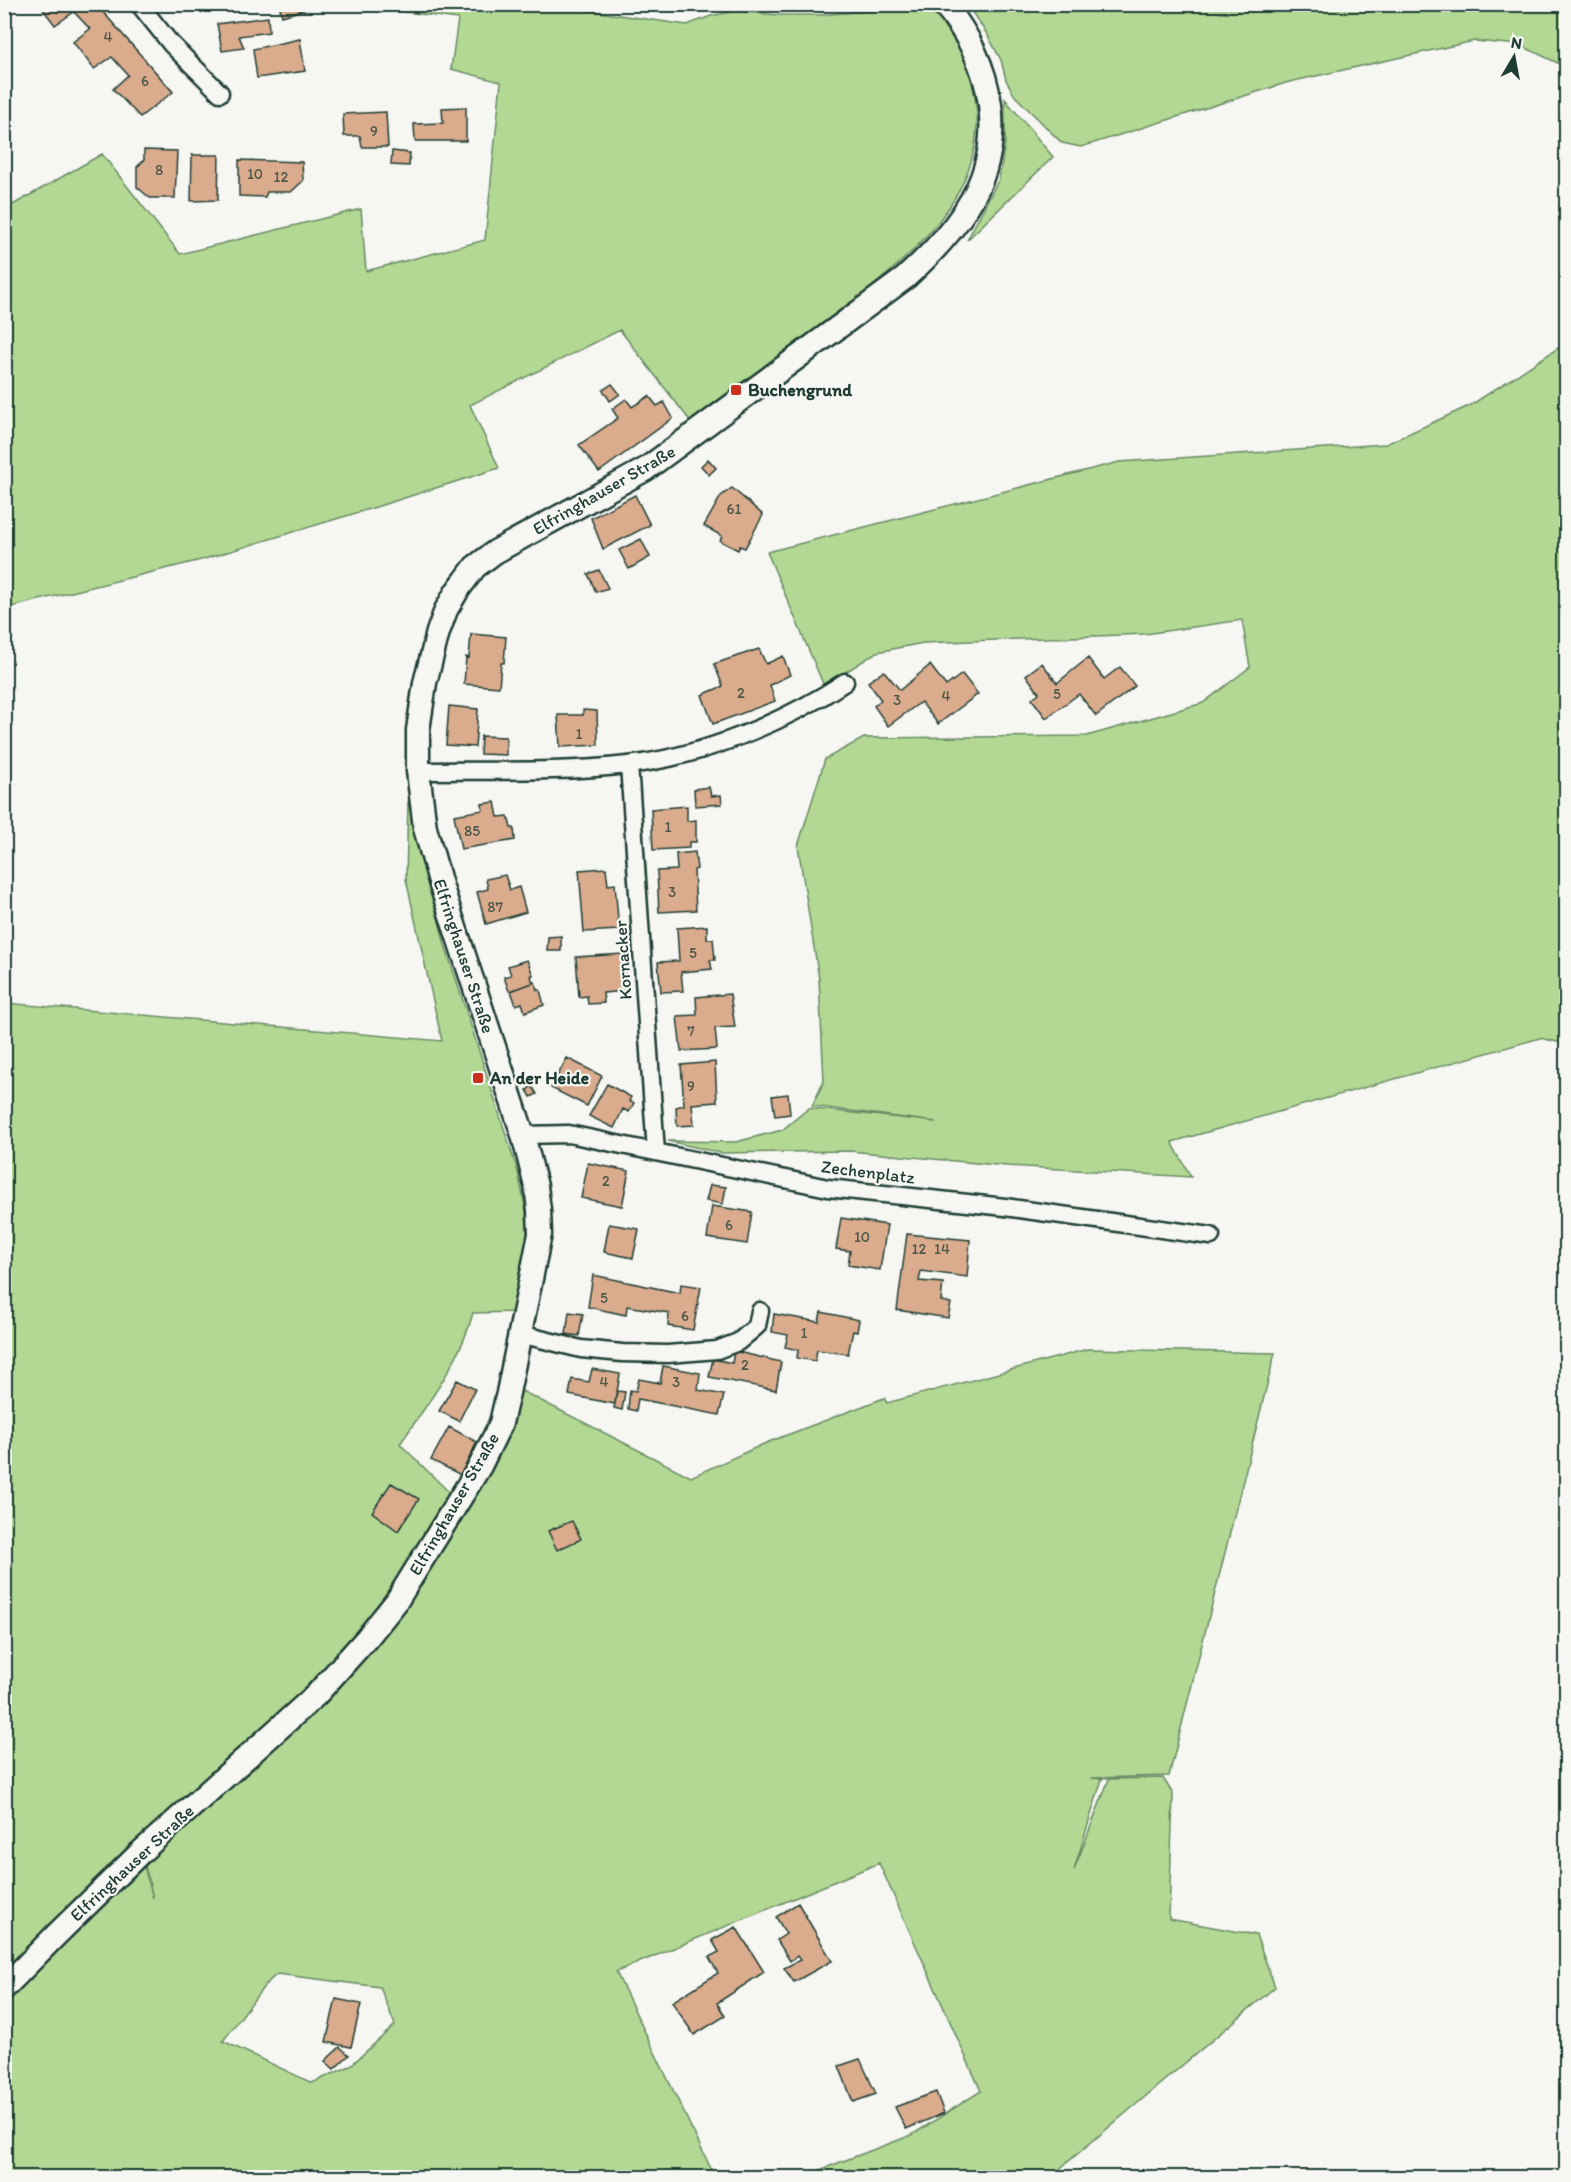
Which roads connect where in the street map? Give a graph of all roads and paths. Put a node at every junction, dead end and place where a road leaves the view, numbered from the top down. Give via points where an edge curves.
1 (139, 4) edge
2 (944, 4) edge
3 (220, 93) dead end
4 (845, 682) dead end
5 (629, 765) junction
6 (418, 771) junction
7 (523, 1135) junction
8 (656, 1152) junction
9 (1212, 1236) dead end
10 (760, 1311) dead end
11 (520, 1334) junction
12 (4, 1989) edge

1 - 3 street via 171,44
2 - 6 main road, Elfringhauser Straße via 975,52 992,110 984,168 968,207 905,278 696,434 646,469 495,552 475,567 446,610 438,632 425,683
4 - 5 street via 813,704 703,749
5 - 6 street
5 - 8 street, Kornacker
6 - 7 main road, Elfringhauser Straße via 425,828 441,885
7 - 8 street, Zechenplatz via 569,1134
7 - 11 main road, Elfringhauser Straße via 536,1186 540,1234
8 - 9 street, Zechenplatz via 828,1188 1005,1207
10 - 11 street via 757,1326 738,1342 717,1350 622,1353 581,1349
11 - 12 main road, Elfringhauser Straße via 501,1423 491,1445 389,1611 316,1695 141,1852

